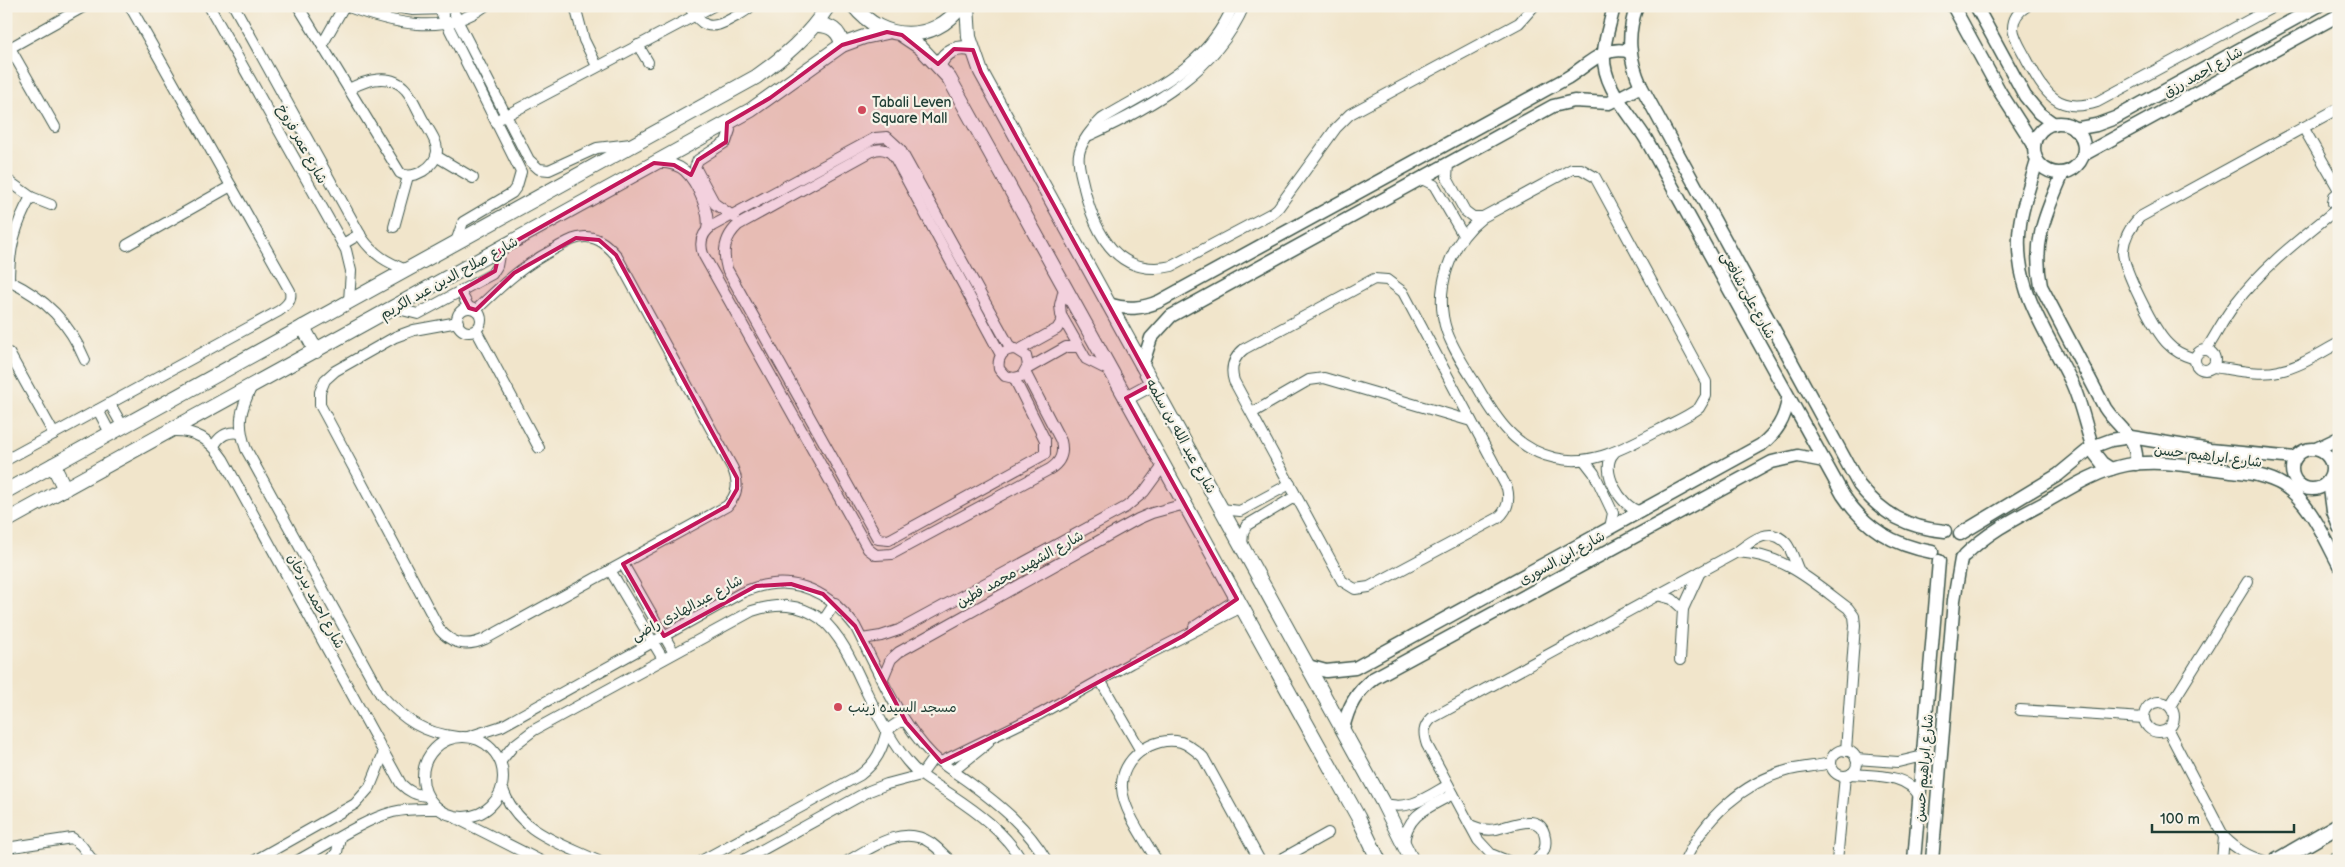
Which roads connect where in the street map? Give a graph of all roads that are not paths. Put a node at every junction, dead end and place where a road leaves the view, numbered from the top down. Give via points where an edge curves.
1 (85, 6) edge
2 (130, 6) edge
3 (209, 6) edge
4 (234, 6) edge
5 (298, 6) edge
6 (345, 6) edge
7 (389, 6) edge
8 (485, 6) edge
9 (576, 6) edge
10 (689, 6) edge
11 (713, 6) edge
12 (752, 6) edge
13 (828, 6) edge
14 (854, 6) edge
15 (960, 6) edge
16 (967, 6) edge
17 (1233, 6) edge
18 (1244, 6) edge
19 (1534, 6) edge
20 (1614, 6) edge
21 (1637, 6) edge
22 (1953, 6) edge
23 (1976, 6) edge
24 (2027, 6) edge
25 (2275, 6) edge
26 (2318, 6) edge
27 (453, 7) edge
28 (440, 10) junction
29 (2339, 15) edge
30 (694, 16) junction
31 (458, 22) junction
32 (446, 24) junction
33 (815, 25) junction
34 (887, 32) junction
35 (902, 35) junction
36 (322, 45) junction
37 (638, 45) junction
38 (842, 46) junction
39 (8, 49) edge
40 (973, 50) junction
41 (1630, 52) junction
42 (1604, 53) junction
43 (648, 62) dead end
44 (939, 65) junction
45 (597, 66) junction
46 (1194, 68) junction
47 (1641, 86) junction
48 (349, 89) junction
49 (1618, 99) junction
50 (2339, 108) edge
51 (506, 116) junction
52 (496, 121) junction
53 (727, 123) junction
54 (2054, 124) junction
55 (55, 127) dead end
56 (2303, 127) junction
57 (2074, 129) junction
58 (633, 144) junction
59 (2034, 146) junction
60 (2083, 155) junction
61 (436, 156) junction
62 (2037, 161) junction
63 (654, 163) junction
64 (695, 164) junction
65 (1448, 164) junction
66 (684, 170) junction
67 (2063, 173) junction
68 (408, 176) junction
69 (473, 178) dead end
70 (6, 179) edge
71 (1419, 180) junction
72 (231, 186) junction
73 (2339, 191) edge
74 (31, 197) junction
75 (51, 205) dead end
76 (926, 206) junction
77 (1462, 206) junction
78 (2338, 210) edge
79 (1451, 212) junction
80 (732, 215) junction
81 (1483, 217) junction
82 (738, 225) junction
83 (394, 227) dead end
84 (707, 230) junction
85 (360, 234) junction
86 (1463, 235) junction
87 (456, 242) junction
88 (8, 243) edge
89 (343, 244) junction
90 (126, 245) dead end
91 (500, 250) junction
92 (406, 270) junction
93 (8, 281) edge
94 (1065, 285) junction
95 (460, 291) junction
96 (449, 297) junction
97 (349, 301) junction
98 (1108, 304) junction
99 (394, 308) junction
100 (473, 309) junction
101 (458, 319) junction
102 (1063, 319) junction
103 (303, 327) junction
104 (476, 330) junction
105 (2339, 342) edge
106 (1078, 346) junction
107 (1015, 350) junction
108 (2206, 350) junction
109 (316, 351) junction
110 (9, 354) dead end
111 (1001, 356) junction
112 (2195, 358) junction
113 (86, 360) dead end
114 (1142, 366) junction
115 (2212, 368) junction
116 (1026, 371) junction
117 (1112, 372) junction
118 (784, 373) junction
119 (1014, 378) junction
120 (773, 379) junction
121 (1152, 384) junction
122 (252, 386) junction
123 (1126, 398) junction
124 (1788, 399) junction
125 (110, 404) junction
126 (98, 410) junction
127 (1252, 413) junction
128 (1471, 420) junction
129 (116, 430) junction
130 (171, 431) junction
131 (240, 433) junction
132 (54, 434) junction
133 (2131, 437) junction
134 (2339, 438) edge
135 (214, 446) junction
136 (2092, 447) junction
137 (539, 448) dead end
138 (2316, 449) junction
139 (1614, 453) junction
140 (2295, 458) junction
141 (6, 460) edge
142 (1584, 460) junction
143 (1824, 462) junction
144 (2136, 464) junction
145 (53, 465) junction
146 (1163, 466) junction
147 (2111, 469) junction
148 (2333, 470) edge
149 (1290, 484) junction
150 (65, 489) junction
151 (2296, 489) junction
152 (6, 491) edge
153 (977, 492) junction
154 (1296, 496) junction
155 (1659, 501) junction
156 (954, 504) junction
157 (1185, 504) junction
158 (984, 505) junction
159 (1221, 509) junction
160 (1640, 512) junction
161 (961, 517) junction
162 (1668, 517) junction
163 (6, 521) edge
164 (2339, 526) edge
165 (1610, 528) junction
166 (1945, 531) junction
167 (1960, 534) junction
168 (1242, 547) junction
169 (1737, 552) junction
170 (1936, 557) junction
171 (1963, 557) junction
172 (623, 564) junction
173 (2339, 565) edge
174 (610, 570) junction
175 (1700, 572) junction
176 (1800, 572) junction
177 (2248, 581) dead end
178 (1657, 595) junction
179 (1486, 596) junction
180 (835, 603) junction
181 (1240, 603) junction
182 (1683, 609) junction
183 (1495, 612) junction
184 (823, 621) junction
185 (664, 636) junction
186 (862, 639) junction
187 (653, 642) junction
188 (674, 653) junction
189 (663, 659) junction
190 (1680, 660) dead end
191 (1308, 666) junction
192 (883, 678) junction
193 (1100, 680) junction
194 (2170, 706) junction
195 (2020, 710) dead end
196 (2144, 718) junction
197 (906, 722) junction
198 (1342, 729) junction
199 (887, 730) junction
200 (2168, 730) junction
201 (457, 737) junction
202 (468, 737) junction
203 (994, 737) junction
204 (1141, 751) junction
205 (1846, 751) junction
206 (383, 755) junction
207 (1923, 756) junction
208 (1940, 757) junction
209 (937, 759) junction
210 (1856, 760) junction
211 (501, 761) junction
212 (1831, 764) junction
213 (953, 771) junction
214 (921, 775) junction
215 (1848, 775) junction
216 (502, 787) junction
217 (1450, 790) junction
218 (428, 796) junction
219 (1920, 797) junction
220 (1383, 803) junction
221 (439, 809) junction
222 (449, 814) junction
223 (1470, 825) junction
224 (2339, 825) edge
225 (1328, 833) dead end
226 (2224, 837) junction
227 (340, 838) junction
228 (1404, 844) junction
229 (6, 848) edge
230 (2339, 859) edge
231 (93, 861) edge
232 (254, 861) edge
233 (297, 861) edge
234 (330, 861) edge
235 (542, 861) edge
236 (598, 861) edge
237 (701, 861) edge
238 (742, 861) edge
239 (848, 861) edge
240 (951, 861) edge
241 (1022, 861) edge
242 (1047, 861) edge
243 (1157, 861) edge
244 (1260, 861) edge
245 (1278, 861) edge
246 (1379, 861) edge
247 (1412, 861) edge
248 (1508, 861) edge
249 (1536, 861) edge
250 (1685, 861) edge
251 (1837, 861) edge
252 (1914, 861) edge
253 (1932, 861) edge
254 (2222, 861) edge
255 (2264, 861) edge
256 (2277, 861) edge
257 (2335, 861) edge

1 - 39 street
2 - 72 street
3 - 89 street, شارع عمر فروخ
4 - 85 street, شارع عمر فروخ
5 - 36 street
6 - 32 street via 394,21
6 - 36 street
7 - 28 street
8 - 31 street
9 - 45 street via 584,40
10 - 30 street
11 - 30 street
12 - 30 street via 720,26 710,27
13 - 33 main road, شارع صلاح الدين عبد الكريم
14 - 34 main road via 874,25
15 - 35 main road via 948,20 934,29
16 - 40 main road, شارع عبد الله بن سلمه
17 - 46 street
18 - 46 street via 1219,49
19 - 46 street via 1519,23 1350,114 1336,128 1278,208 1172,266 1157,270 1141,268 1126,261 1103,237 1088,205 1078,164 1080,150 1102,119
20 - 42 street, شارع على شافعى
21 - 41 street, شارع على شافعى
22 - 59 street
23 - 54 street via 2025,96 2039,113
24 - 25 street via 2014,21 2016,38 2044,90 2059,102 2078,106 2097,102
26 - 57 street, شارع احمد رزق via 2114,118
27 - 28 street
27 - 31 street
28 - 32 street
29 - 60 street, شارع احمد رزق
30 - 37 street
31 - 32 street
31 - 51 street
32 - 52 street
33 - 38 main road via 831,28 839,35
33 - 58 main road, شارع صلاح الدين عبد الكريم via 800,42 756,77
34 - 35 main road
34 - 38 main road, شارع صلاح الدين عبد الكريم
35 - 44 main road
36 - 48 street
37 - 43 street
37 - 45 street
38 - 53 main road, شارع صلاح الدين عبد الكريم via 763,102
39 - 55 street
40 - 44 main road via 954,49 944,56
40 - 98 main road, شارع عبد الله بن سلمه via 981,72
41 - 42 street
41 - 47 street, شارع على شافعى
42 - 49 street, شارع على شافعى via 1607,72
42 - 98 street via 1567,78 1160,301 1140,308
44 - 94 main road
45 - 51 street
47 - 49 street
47 - 166 street, شارع على شافعى via 1859,485 1882,510 1896,518
48 - 61 street via 381,79 406,90 435,141
48 - 68 street via 397,169
49 - 65 street via 1608,103 1564,102
49 - 124 street, شارع على شافعى via 1646,139
50 - 56 street
51 - 52 street
51 - 58 street via 529,160 539,169 544,170 597,148
52 - 87 street via 520,166 520,179 505,199 463,222
53 - 63 main road, شارع صلاح الدين عبد الكريم
53 - 64 street via 730,130 726,142
54 - 57 street via 2065,124
54 - 59 street via 2044,128
56 - 73 street
56 - 112 street via 2140,217 2128,234 2123,253 2126,267 2161,336 2176,351
57 - 60 street via 2081,136
58 - 87 main road, شارع صلاح الدين عبد الكريم
59 - 62 street
60 - 67 street via 2079,164
61 - 68 street via 424,170
61 - 69 street
62 - 67 street via 2044,169
62 - 136 street via 2020,224 2021,272 2036,318 2074,388
63 - 66 street via 674,165
63 - 91 main road, شارع صلاح الدين عبد الكريم
64 - 66 street via 687,164
64 - 80 street via 715,204
65 - 71 street
65 - 77 street via 1447,178
66 - 84 street via 706,208 709,218
67 - 133 street via 2040,232 2038,268 2042,286 2105,408
68 - 83 street
70 - 74 street
71 - 79 street via 1434,184
71 - 114 street via 1171,316 1151,338
72 - 90 street
72 - 125 street via 291,297 279,311
73 - 78 street via 2333,200
74 - 75 street
74 - 88 street
76 - 80 street via 900,149 891,139 881,137
76 - 82 street via 892,154 878,149
76 - 107 street
76 - 111 street
77 - 79 street
77 - 81 street via 1469,214
78 - 108 street via 2282,253 2255,280 2234,305
79 - 86 street
80 - 82 street
80 - 84 street
81 - 86 street
81 - 139 street via 1572,169 1589,171 1600,184 1703,375 1707,389 1703,403 1693,413
82 - 118 street via 725,245 725,261
84 - 120 street via 701,242 703,254
85 - 89 street
85 - 92 street, شارع عمر فروخ via 371,250
86 - 142 street via 1446,269 1443,285 1443,316 1454,346 1496,419 1516,440 1541,454
87 - 92 main road, شارع صلاح الدين عبد الكريم
88 - 93 street
89 - 97 street, شارع عمر فروخ via 351,266
91 - 95 street via 495,271
91 - 99 main road, شارع صلاح الدين عبد الكريم
92 - 97 main road, شارع صلاح الدين عبد الكريم
93 - 113 street via 42,299 56,312 68,326
94 - 102 street via 1060,306
94 - 117 main road
95 - 96 street
95 - 100 street
96 - 99 street via 418,314
96 - 101 street
97 - 103 main road, شارع صلاح الدين عبد الكريم
98 - 114 main road, شارع عبد الله بن سلمه
99 - 109 main road, شارع صلاح الدين عبد الكريم
100 - 101 street via 463,310
100 - 104 street via 481,322
100 - 172 street via 523,267 576,238 599,240 616,255 737,478 734,499 727,506
101 - 104 street via 463,330
101 - 174 street via 395,337 335,371 325,380 320,392 320,405 440,630 455,642 476,643
102 - 106 street
102 - 107 street via 1057,329
103 - 109 main road
103 - 129 main road, شارع صلاح الدين عبد الكريم
104 - 137 street
105 - 115 street via 2279,371
106 - 116 street via 1066,347
106 - 117 street via 1086,359
107 - 111 street
107 - 116 street via 1028,360
108 - 112 street
108 - 115 street via 2215,357
109 - 122 main road, شارع صلاح الدين عبد الكريم
110 - 132 street
111 - 119 street via 999,369 1005,376
112 - 115 street via 2200,370
114 - 121 main road, شارع عبد الله بن سلمه
116 - 119 street
116 - 158 street via 1061,441 1062,454 1056,465
117 - 123 main road
118 - 120 street
118 - 156 street via 875,537 881,541 889,540
119 - 153 street via 1046,440 1047,449 1042,457
120 - 161 street via 871,553 881,556 892,554
121 - 123 main road
121 - 159 main road, شارع عبد الله بن سلمه
122 - 130 main road, شارع صلاح الدين عبد الكريم
122 - 131 street, شارع احمد بدرخان via 244,401
123 - 146 main road
124 - 143 street, شارع على شافعى
124 - 155 street, شارع ابن السورى via 1783,419 1772,436
125 - 126 street
125 - 129 street
126 - 129 street
126 - 132 street
127 - 128 street via 1309,380 1324,378
127 - 128 street via 1232,375 1233,363 1239,353 1368,281 1381,279 1394,283 1403,292
127 - 149 street
128 - 154 street via 1507,488 1506,508 1498,518 1365,589 1350,588 1342,581
129 - 145 main road, شارع صلاح الدين عبد الكريم
130 - 135 street, شارع احمد بدرخان via 187,430
130 - 150 main road, شارع صلاح الدين عبد الكريم
131 - 135 street via 228,433
131 - 201 street, شارع احمد بدرخان via 380,695 416,725 437,735
132 - 141 street
133 - 136 street, شارع ابراهيم حسن
133 - 140 street, شارع ابراهيم حسن via 2210,450
133 - 144 street
134 - 138 street
135 - 206 street, شارع احمد بدرخان via 224,459
136 - 147 street via 2098,459
136 - 167 street, شارع ابراهيم حسن via 2058,475
138 - 140 street via 2304,450
138 - 148 street via 2327,456
139 - 142 street
139 - 160 street via 1608,462 1608,473 1626,505
140 - 151 street via 2292,476
142 - 165 street via 1613,514
143 - 162 street, شارع ابن السورى via 1798,456 1772,462
143 - 170 street, شارع على شافعى via 1843,495 1866,524 1897,543
144 - 147 street, شارع ابراهيم حسن
144 - 151 street, شارع ابراهيم حسن via 2204,467 2260,476
145 - 150 main road
145 - 152 main road, شارع صلاح الدين عبد الكريم
146 - 157 main road
146 - 186 street, شارع الشهيد محمد فطين via 1144,492 1126,507 899,630
147 - 171 street, شارع ابراهيم حسن via 2091,476 1992,532
148 - 151 street via 2318,488
148 - 164 street via 2332,511
149 - 154 street
149 - 159 street via 1240,511
150 - 163 main road, شارع صلاح الدين عبد الكريم
151 - 173 street, شارع ابراهيم حسن
153 - 156 street
153 - 158 street
154 - 168 street via 1247,525 1241,539
155 - 160 street, شارع ابن السورى
155 - 162 street
156 - 161 street
157 - 181 main road
157 - 192 street, شارع الشهيد محمد فطين via 1138,519 899,652 888,664
158 - 161 street
159 - 168 main road, شارع عبد الله بن سلمه
160 - 165 street, شارع ابن السورى
162 - 183 street, شارع ابن السورى
165 - 179 street, شارع ابن السورى
166 - 167 street
166 - 170 street via 1934,539
167 - 171 street via 1966,543
168 - 191 main road, شارع عبد الله بن سلمه
169 - 175 street
169 - 176 street via 1770,557
169 - 176 street via 1757,537 1773,535 1786,543
170 - 171 street via 1951,564
170 - 207 street, شارع ابراهيم حسن
171 - 208 street, شارع ابراهيم حسن via 1954,600
172 - 174 street
172 - 185 street
174 - 187 street
175 - 178 street
175 - 182 street
176 - 205 street via 1854,616
177 - 194 street
178 - 182 street via 1672,599
178 - 217 street via 1432,718 1425,725 1424,735
179 - 183 street
179 - 191 street, شارع ابن السورى via 1355,668 1336,671
180 - 184 street
180 - 185 street, شارع عبدالهادى راضى via 815,591 790,584 756,586
180 - 186 street, شارع عبدالهادى راضى
181 - 193 street via 1209,616 1183,636
181 - 246 main road
182 - 190 street
183 - 198 street, شارع ابن السورى via 1364,685 1350,705
184 - 188 street via 790,605 770,605 752,610
184 - 199 street via 848,654
185 - 187 street, شارع عبدالهادى راضى
185 - 188 street
186 - 192 street, شارع عبدالهادى راضى
187 - 189 street
187 - 202 street, شارع عبدالهادى راضى via 502,726
188 - 189 street
189 - 211 street via 534,730 513,746
191 - 198 main road, شارع عبد الله بن سلمه
192 - 197 street, شارع عبدالهادى راضى
193 - 203 street
193 - 204 street
194 - 196 street via 2155,702 2147,708
194 - 200 street via 2174,718
195 - 196 street
196 - 200 street via 2152,731
197 - 199 street via 899,722
197 - 209 street, شارع عبدالهادى راضى
198 - 220 main road, شارع عبد الله بن سلمه
199 - 214 street
199 - 237 street via 880,755 871,767
200 - 226 street
201 - 202 street
201 - 218 street via 435,748 427,759 423,777
202 - 211 street via 488,745
203 - 209 street
203 - 213 street
204 - 243 street via 1130,760 1124,773 1122,793
204 - 244 street via 1153,744 1173,742 1193,748 1203,757
205 - 210 street
205 - 212 street via 1836,754
206 - 218 street, شارع احمد بدرخان via 408,791
206 - 232 street via 370,787 355,804
207 - 208 street
207 - 210 street via 1898,762
207 - 219 street, شارع ابراهيم حسن
208 - 253 street, شارع ابراهيم حسن
209 - 213 street, شارع عبدالهادى راضى
209 - 214 street
210 - 215 street via 1857,765
211 - 216 street
212 - 215 street via 1837,774
212 - 250 street via 1789,770 1741,793 1702,831
213 - 242 street, شارع عبدالهادى راضى via 1014,818
214 - 238 street via 869,791
214 - 241 street via 989,822
215 - 219 street via 1897,778 1908,783
215 - 251 street
216 - 222 street via 497,799 487,809 462,817
216 - 236 street via 514,813 524,823
217 - 220 street via 1413,804
217 - 223 street
217 - 228 street via 1412,819 1407,826
218 - 221 street
219 - 252 street, شارع ابراهيم حسن
220 - 228 main road, شارع عبد الله بن سلمه
221 - 222 street
221 - 227 street via 412,808 392,812
222 - 235 street
223 - 248 street via 1485,848
223 - 249 street via 1488,830 1516,822 1528,821 1538,825 1545,833 1546,843
224 - 256 main road
225 - 245 street
226 - 254 street
226 - 255 street via 2235,848
227 - 233 street
227 - 234 street via 337,852
228 - 247 main road, شارع عبد الله بن سلمه
229 - 231 street via 72,838
230 - 257 main road
239 - 240 street via 885,840 899,836 915,836 930,842

